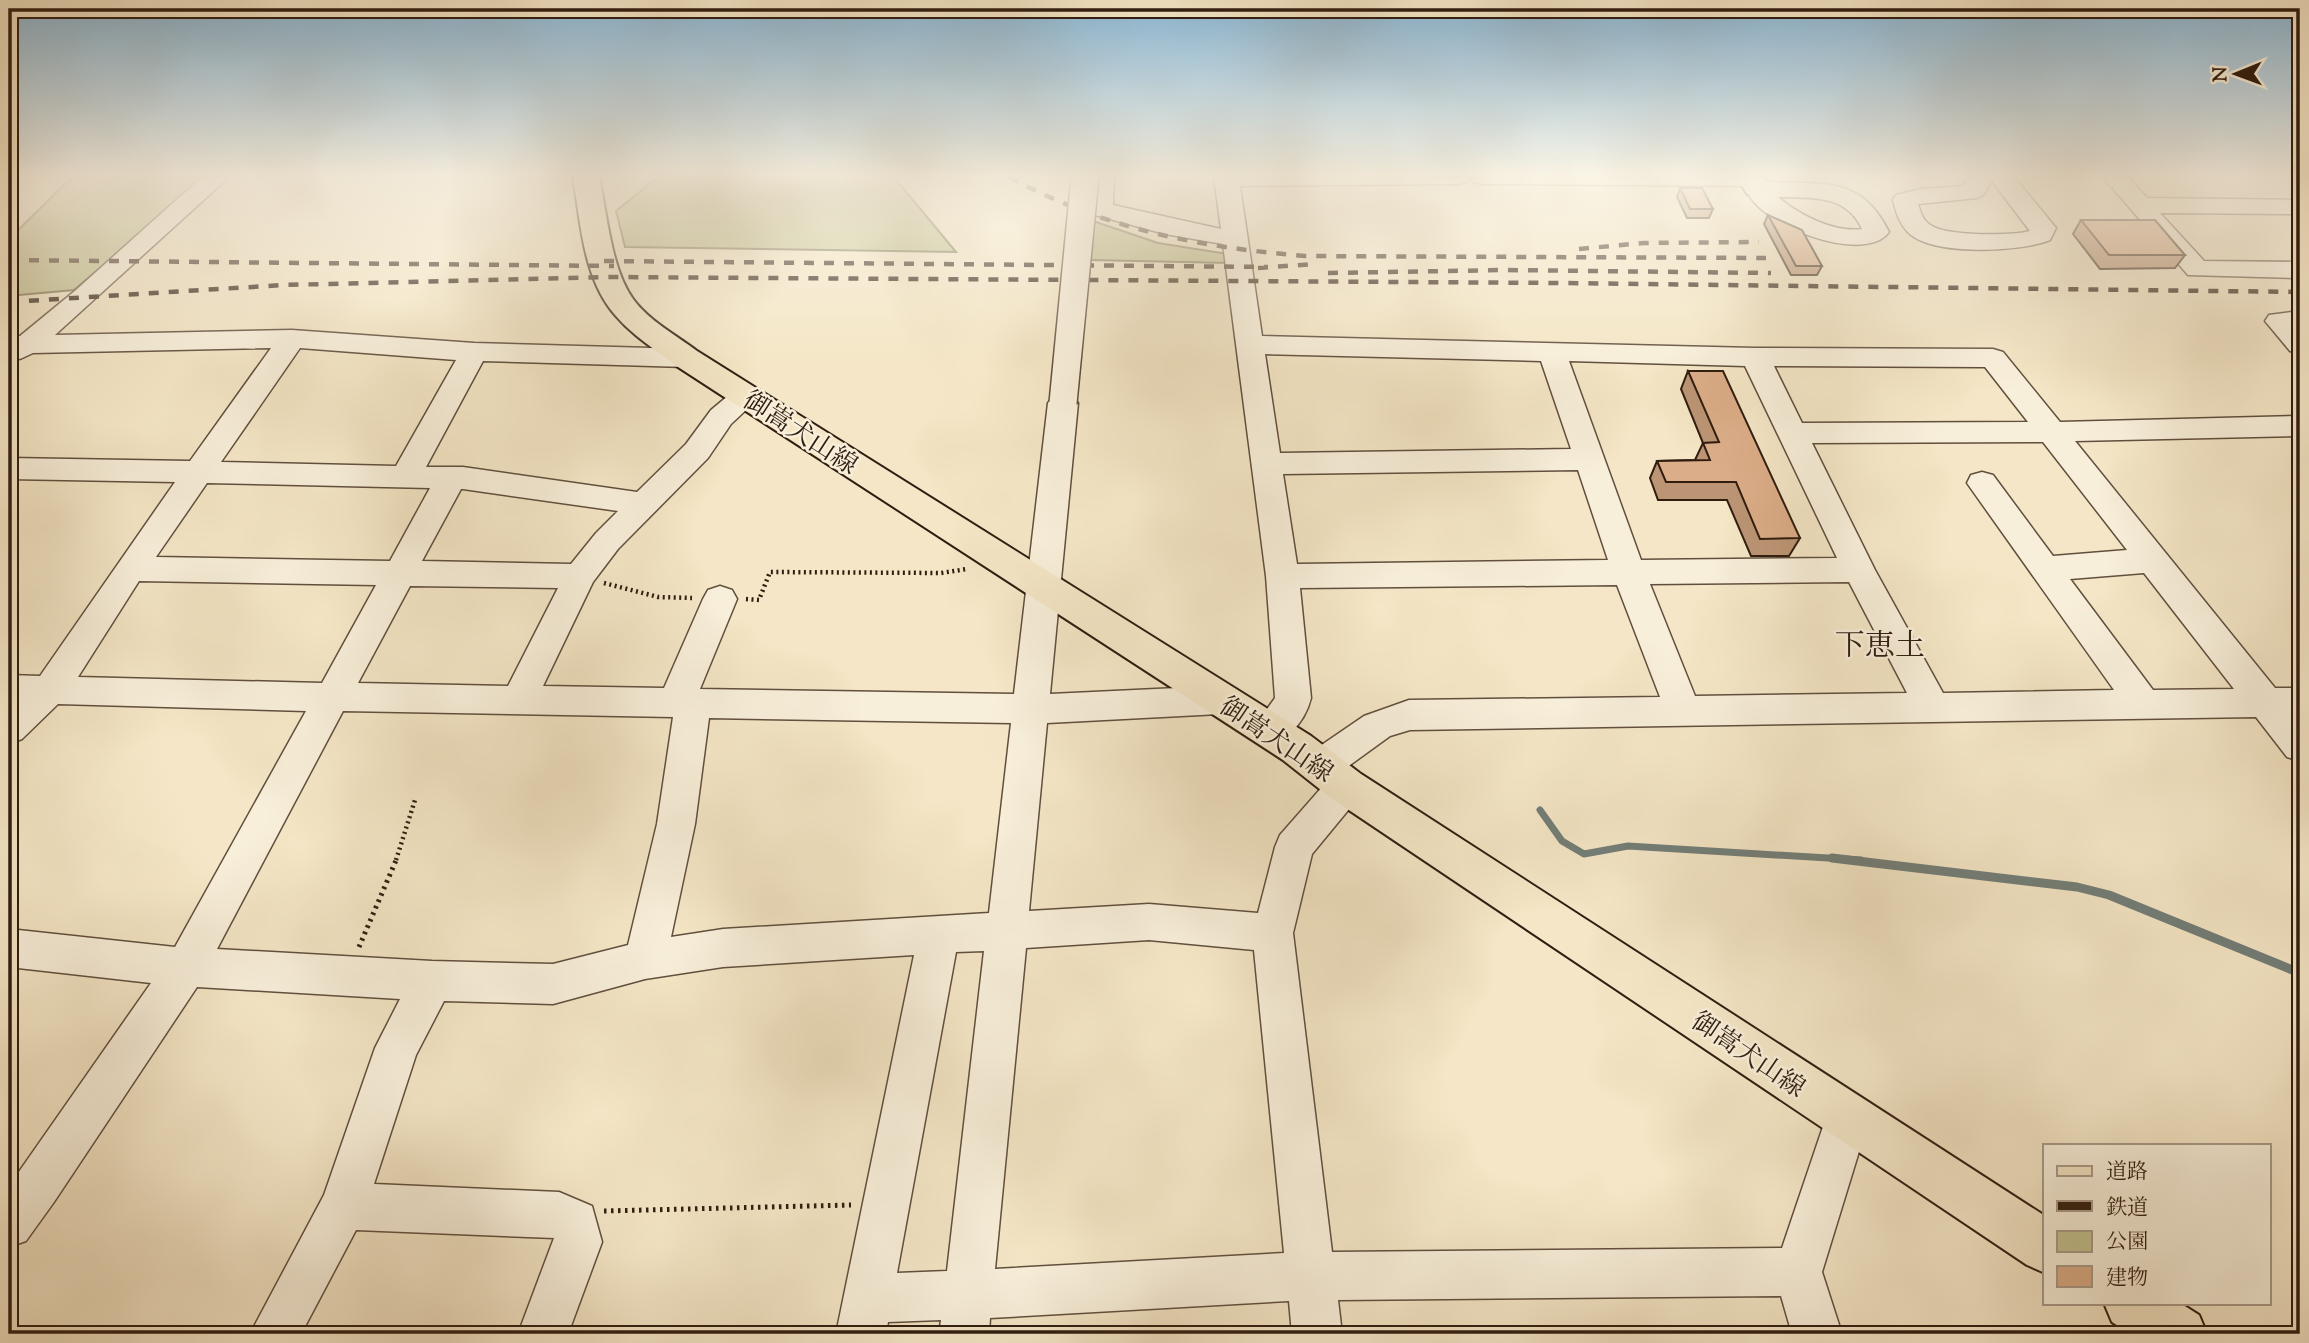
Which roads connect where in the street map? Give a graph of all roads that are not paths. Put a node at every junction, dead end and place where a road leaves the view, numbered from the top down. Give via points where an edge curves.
1 (1235, 239) edge
2 (147, 240) edge
3 (600, 240) edge
4 (1079, 240) edge
5 (1942, 240) edge
6 (1972, 240) edge
7 (2171, 240) edge
8 (2300, 270) edge
9 (2300, 319) edge
10 (292, 339) junction
11 (1251, 345) junction
12 (2300, 345) edge
13 (14, 351) edge
14 (474, 352) junction
15 (1552, 352) junction
16 (1755, 357) junction
17 (686, 358) junction
18 (745, 397) junction
19 (2300, 426) edge
20 (2052, 432) junction
21 (1790, 433) junction
22 (1589, 459) junction
23 (1267, 464) junction
24 (9, 468) edge
25 (198, 473) junction
26 (406, 476) junction
27 (451, 478) junction
28 (1982, 483) dead end
29 (644, 504) junction
30 (2152, 560) junction
31 (130, 569) junction
32 (2044, 569) junction
33 (1859, 570) junction
34 (399, 573) junction
35 (1629, 573) junction
36 (580, 576) junction
37 (1282, 576) junction
38 (1043, 588) junction
39 (720, 599) road end
40 (9, 689) edge
41 (50, 690) junction
42 (331, 698) junction
43 (1220, 700) junction
44 (518, 701) junction
45 (685, 703) junction
46 (2283, 703) edge
47 (2144, 705) junction
48 (1933, 708) junction
49 (1029, 709) junction
50 (1683, 711) junction
51 (9, 729) edge
52 (1269, 731) junction
53 (2300, 746) edge
54 (1333, 776) junction
55 (1006, 930) junction
56 (1273, 933) junction
57 (939, 934) junction
58 (9, 948) edge
59 (645, 960) junction
60 (186, 967) junction
61 (432, 981) junction
62 (1847, 1119) junction
63 (343, 1206) junction
64 (9, 1224) edge
65 (2043, 1246) edge
66 (1798, 1272) junction
67 (1311, 1276) junction
68 (2122, 1304) edge
69 (2133, 1304) edge
70 (965, 1315) edge
71 (864, 1316) edge
72 (275, 1334) edge
73 (543, 1334) edge
74 (1317, 1334) edge
75 (1818, 1334) edge
76 (2136, 1334) edge
77 (2180, 1334) edge

1 - 11 street
2 - 13 street
3 - 17 main road, 御嵩犬山線 via 619,301
4 - 38 street, bridge
5 - 6 street
7 - 8 street via 2197,269
9 - 12 street via 2278,321
10 - 13 street
10 - 14 street
10 - 25 street
11 - 15 street
11 - 23 street
14 - 17 street
14 - 26 street
15 - 16 street
15 - 22 street
16 - 20 street via 1993,358
16 - 21 street
17 - 18 main road, 御嵩犬山線
18 - 29 street via 721,417 697,451
18 - 38 main road, 御嵩犬山線
19 - 20 street
20 - 21 street
20 - 30 street
21 - 33 street
22 - 23 street
22 - 35 street
23 - 37 street
24 - 25 street
25 - 26 street
25 - 31 street
26 - 27 street
27 - 29 street
27 - 34 street
28 - 32 street
29 - 36 street
30 - 32 street
30 - 46 street
31 - 34 street
31 - 41 street
32 - 47 street
33 - 35 street
33 - 48 street
34 - 36 street
34 - 42 street
35 - 37 street
35 - 50 street
36 - 44 street
37 - 52 street via 1293,698
38 - 43 main road, 御嵩犬山線
38 - 49 street
39 - 45 street
40 - 41 street
41 - 42 street
41 - 51 street
42 - 44 street
42 - 60 street
43 - 49 street
43 - 52 main road, 御嵩犬山線
44 - 45 street
45 - 49 street
45 - 59 street via 676,824
46 - 47 street
46 - 53 street
47 - 48 street
48 - 50 street
49 - 55 street
50 - 54 street via 1409,715 1377,726
52 - 54 main road, 御嵩犬山線
54 - 56 street via 1294,847
54 - 62 main road, 御嵩犬山線
55 - 56 street via 1149,922
55 - 57 street
55 - 70 street
56 - 67 street
57 - 59 street via 723,948
57 - 71 street
58 - 60 street
59 - 61 street via 553,984
60 - 61 street
60 - 64 street
61 - 63 street via 397,1048
62 - 65 main road, 御嵩犬山線
62 - 66 street
63 - 72 street
63 - 73 street via 559,1216 575,1223 578,1242
66 - 67 street
66 - 75 street
67 - 70 street
67 - 74 street
68 - 76 street
69 - 77 main road
70 - 71 street

